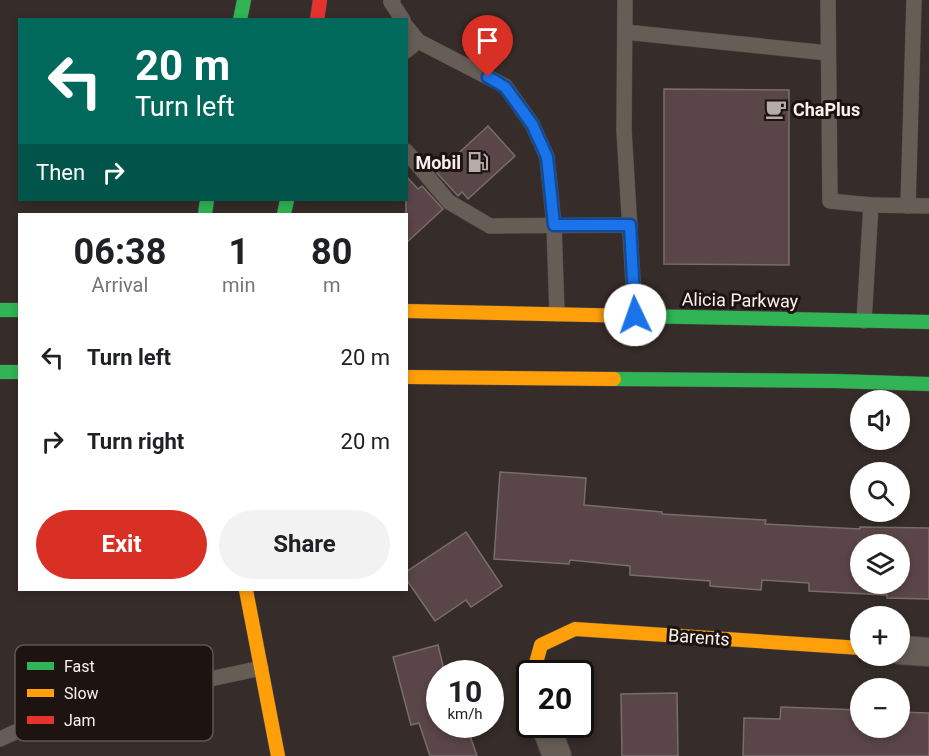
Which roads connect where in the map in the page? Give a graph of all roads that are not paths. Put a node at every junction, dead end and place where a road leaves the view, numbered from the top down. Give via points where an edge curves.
1 (244, 0) edge
2 (320, 0) edge
3 (625, 0) edge
4 (828, 0) edge
5 (914, 0) edge
6 (392, 1) edge
7 (240, 18) edge
8 (317, 18) edge
9 (402, 18) edge
10 (625, 32) junction
11 (412, 46) edge
12 (828, 54) junction
13 (408, 153) edge
14 (871, 205) junction
15 (908, 206) junction
16 (929, 206) edge
17 (554, 225) junction
18 (630, 225) junction
19 (18, 309) edge
20 (0, 310) edge
21 (408, 311) edge
22 (557, 314) junction
23 (635, 315) junction
24 (864, 321) junction
25 (929, 322) edge
26 (0, 372) edge
27 (18, 372) edge
28 (408, 377) edge
29 (929, 384) edge
30 (246, 591) edge
31 (850, 647) edge
32 (910, 651) edge
33 (929, 652) edge
34 (537, 660) edge
35 (261, 668) junction
36 (213, 678) edge
37 (15, 732) edge
38 (550, 738) edge
39 (0, 739) edge
40 (278, 756) edge
41 (556, 756) edge

1 - 7 main road
2 - 8 main road
3 - 10 lane
4 - 12 lane
5 - 15 lane
6 - 9 lane
10 - 12 lane
10 - 18 lane via 624,130
11 - 17 lane via 505,87 532,124 547,157
12 - 14 lane via 830,201
13 - 17 lane via 449,202 490,226
14 - 15 lane
14 - 24 lane
15 - 16 lane
17 - 18 lane
17 - 22 lane
18 - 23 lane
19 - 20 main road
21 - 22 main road, Alicia Parkway
22 - 23 main road, Alicia Parkway
23 - 24 main road, Alicia Parkway
24 - 25 main road, Alicia Parkway
26 - 27 main road
28 - 29 main road
30 - 35 main road
31 - 34 main road, Barents via 575,629 541,645
32 - 33 street
35 - 36 lane
35 - 40 main road
37 - 39 lane
38 - 41 street

